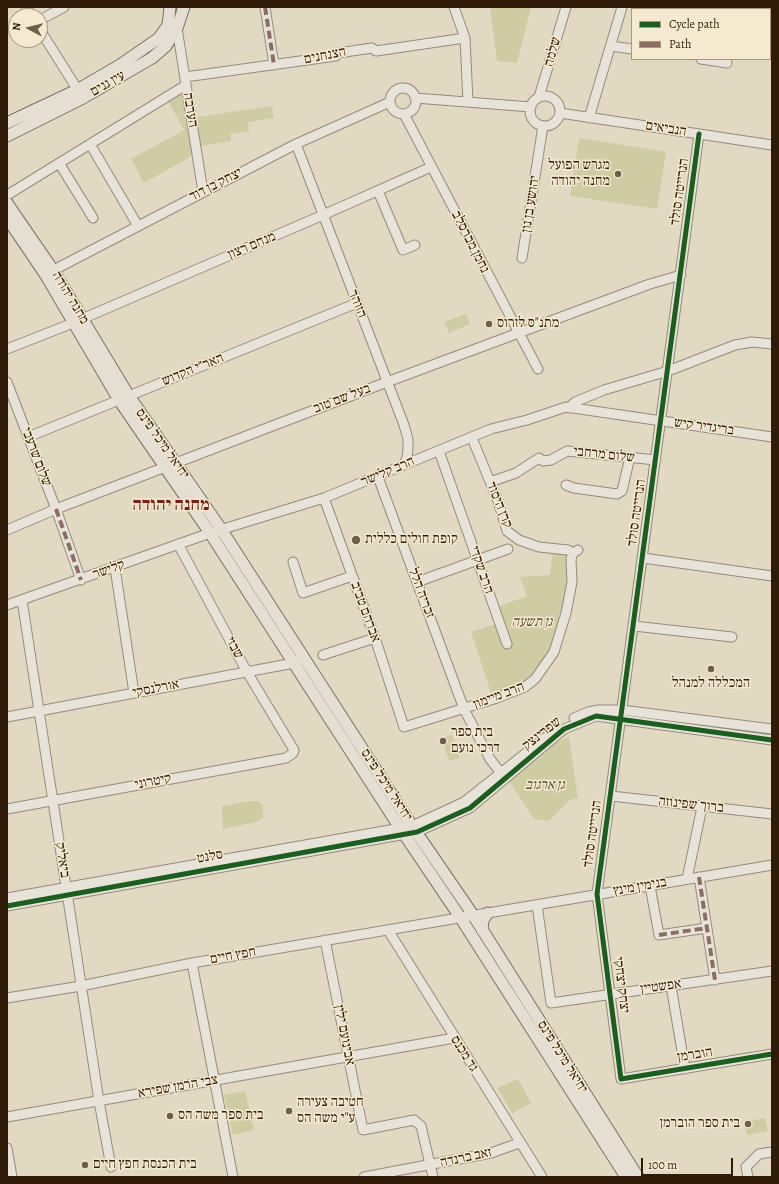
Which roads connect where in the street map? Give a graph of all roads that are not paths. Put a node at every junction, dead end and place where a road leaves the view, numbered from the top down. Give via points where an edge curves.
1 (64, 7) edge
2 (170, 7) edge
3 (184, 7) edge
4 (265, 7) edge
5 (454, 7) edge
6 (566, 7) edge
7 (622, 7) edge
8 (48, 16) edge
9 (177, 28) junction
10 (465, 38) junction
11 (48, 43) edge
12 (611, 46) junction
13 (631, 49) edge
14 (708, 60) edge
15 (727, 63) dead end
16 (274, 65) junction
17 (185, 81) junction
18 (80, 94) junction
19 (539, 97) junction
20 (415, 98) junction
21 (390, 102) junction
22 (468, 102) junction
23 (531, 107) junction
24 (560, 113) junction
25 (404, 114) junction
26 (590, 118) junction
27 (7, 123) edge
28 (543, 126) junction
29 (699, 134) junction
30 (7, 136) edge
31 (90, 144) junction
32 (296, 144) junction
33 (772, 145) edge
34 (59, 163) junction
35 (431, 166) junction
36 (378, 191) junction
37 (203, 192) junction
38 (8, 198) edge
39 (323, 215) junction
40 (7, 218) edge
41 (93, 218) dead end
42 (138, 226) junction
43 (415, 245) dead end
44 (522, 258) dead end
45 (49, 272) junction
46 (681, 275) junction
47 (357, 303) junction
48 (77, 320) junction
49 (518, 333) junction
50 (772, 344) edge
51 (7, 349) edge
52 (538, 369) dead end
53 (668, 371) junction
54 (7, 382) edge
55 (387, 382) junction
56 (124, 398) junction
57 (567, 407) junction
58 (661, 421) junction
59 (28, 437) junction
60 (772, 437) edge
61 (472, 438) junction
62 (439, 451) junction
63 (630, 457) junction
64 (656, 460) junction
65 (176, 463) junction
66 (404, 464) junction
67 (165, 467) junction
68 (378, 477) junction
69 (490, 482) junction
70 (566, 485) dead end
71 (324, 498) junction
72 (56, 509) junction
73 (221, 529) junction
74 (7, 530) edge
75 (210, 533) junction
76 (178, 544) junction
77 (508, 550) dead end
78 (575, 552) joint
79 (643, 558) junction
80 (478, 560) junction
81 (293, 562) dead end
82 (115, 568) junction
83 (352, 576) junction
84 (772, 576) edge
85 (81, 580) junction
86 (417, 582) junction
87 (22, 600) junction
88 (7, 605) edge
89 (634, 626) junction
90 (732, 637) dead end
91 (375, 638) junction
92 (507, 644) dead end
93 (323, 655) dead end
94 (298, 660) junction
95 (247, 672) junction
96 (134, 693) junction
97 (464, 709) junction
98 (39, 711) junction
99 (622, 714) junction
100 (7, 717) edge
101 (404, 727) joint
102 (772, 729) edge
103 (772, 740) edge
104 (294, 750) joint
105 (503, 776) junction
106 (610, 796) junction
107 (53, 801) junction
108 (702, 807) junction
109 (7, 809) edge
110 (772, 814) edge
111 (429, 826) junction
112 (409, 830) junction
113 (425, 845) junction
114 (772, 865) edge
115 (699, 877) junction
116 (687, 879) junction
117 (650, 886) junction
118 (67, 891) junction
119 (597, 894) junction
120 (7, 898) edge
121 (537, 905) junction
122 (7, 906) edge
123 (488, 913) junction
124 (473, 915) junction
125 (460, 917) junction
126 (707, 928) junction
127 (388, 930) junction
128 (482, 930) junction
129 (325, 940) junction
130 (192, 963) junction
131 (772, 971) edge
132 (715, 980) junction
133 (82, 986) junction
134 (671, 986) junction
135 (610, 994) junction
136 (7, 998) edge
137 (454, 1038) junction
138 (772, 1054) edge
139 (348, 1057) junction
140 (685, 1069) junction
141 (621, 1079) joint
142 (214, 1080) junction
143 (99, 1101) junction
144 (7, 1117) edge
145 (519, 1143) junction
146 (7, 1148) edge
147 (772, 1152) edge
148 (431, 1165) junction
149 (111, 1167) dead end
150 (12, 1177) edge
151 (233, 1177) edge
152 (364, 1177) edge
153 (434, 1177) edge
154 (542, 1177) edge
155 (626, 1177) edge
156 (638, 1177) edge
157 (748, 1177) edge

1 - 8 street
2 - 18 main road, עין גנים via 168,25 159,38
3 - 9 main road, עין גנים
4 - 16 street
5 - 10 street
6 - 19 street, שלמה
7 - 12 street
9 - 17 street, הערבה
9 - 18 main road, עין גנים via 166,46 152,58
10 - 16 street, הצנחנים via 376,51 372,48
10 - 22 street
11 - 18 street
12 - 13 street
12 - 26 street
14 - 15 street
16 - 17 street, הצנחנים
17 - 31 street, הצנחנים
17 - 37 street, הערבה
18 - 27 main road, עין גנים
18 - 30 main road, עין גנים
19 - 23 street
19 - 24 street via 548,96 556,100
20 - 21 street via 410,91 401,88 393,92
20 - 22 street
20 - 25 street via 412,110
21 - 25 street via 394,110
21 - 32 street, יצחק בן דוד
22 - 23 street
23 - 28 street via 530,112 534,121
24 - 26 street, הנביאים
24 - 28 street via 552,124
25 - 35 street, נחמן מברסלב
26 - 29 street, הנביאים
28 - 44 street, יהושע בן נון
29 - 33 street, הנביאים
29 - 46 street, הנרייטה סולד
31 - 34 street, הצנחנים
31 - 42 street
32 - 37 street, יצחק בן דוד
32 - 39 street, הזוהר
34 - 38 street, הצנחנים
34 - 41 street
35 - 36 street, מנחם רצון
35 - 49 street, נחמן מברסלב
36 - 39 street, מנחם רצון
36 - 43 street via 403,250
37 - 42 street, יצחק בן דוד
38 - 45 main road, מחנה יהודה
39 - 47 street, הזוהר
39 - 48 street, מנחם רצון
40 - 45 main road, מחנה יהודה
42 - 45 street, יצחק בן דוד
45 - 48 main road, מחנה יהודה
46 - 49 street, בעל שם טוב
46 - 53 street, הנרייטה סולד
47 - 55 street, הזוהר
47 - 56 street, האר"י הקדוש
48 - 51 street, מנחם רצון
48 - 56 main road, מחנה יהודה
49 - 52 street, נחמן מברסלב
49 - 55 street, בעל שם טוב
50 - 53 street via 740,344
53 - 57 street via 604,390
53 - 58 street, הנרייטה סולד
54 - 59 street, שלום שרעבי
55 - 65 street, בעל שם טוב
55 - 66 street, הזוהר via 408,439 407,458
56 - 59 street, האר"י הקדוש
56 - 65 main road, יחיאל מיכל פינס
56 - 67 main road, יחיאל מיכל פינס
57 - 58 street, בריגדיר קיש
57 - 61 street, הרב קלישר via 491,429
58 - 60 street, בריגדיר קיש
58 - 64 street, הנרייטה סולד
59 - 72 street, שלום שרעבי
61 - 62 street, הרב קלישר
61 - 69 street, קרן היסוד
62 - 66 street, הרב קלישר
62 - 80 street, הרב שקדי
63 - 64 street, שלום מרחבי
63 - 69 street, שלום מרחבי via 567,450 551,460 544,461 539,458 516,473
63 - 70 street via 622,491 617,494
64 - 79 street, הנרייטה סולד
65 - 67 street, בעל שם טוב
65 - 73 main road, יחיאל מיכל פינס
66 - 68 street, הרב קלישר
67 - 72 street, בעל שם טוב
67 - 75 main road, יחיאל מיכל פינס
68 - 71 street, הרב קלישר
68 - 86 street, זכריה הלל
69 - 78 street, קרן היסוד via 507,531 519,540 539,547
71 - 73 street, הרב קלישר
71 - 83 street, אברהם טביב
72 - 74 street, בעל שם טוב
72 - 85 street, שלום שרעבי
73 - 75 street, הרב קלישר
73 - 94 main road, יחיאל מיכל פינס
75 - 76 street, קלישר
75 - 94 main road, יחיאל מיכל פינס
76 - 82 street, קלישר
76 - 95 street, שבזי
77 - 80 street
78 - 97 street, הרב מיימון via 566,613 554,652 535,679 525,687
79 - 84 street
79 - 89 street, הנרייטה סולד
80 - 86 street
80 - 92 street, הרב שקדי
81 - 83 street via 303,593
82 - 85 street, קלישר
82 - 96 street
83 - 91 street, אברהם טביב
85 - 87 street, קלישר
86 - 97 street, זכריה הלל
87 - 88 street, קלישר
87 - 98 street, ביאליק
89 - 90 street
89 - 99 street, הנרייטה סולד
91 - 93 street
91 - 101 street, אברהם טביב
94 - 95 street, אורלנסקי
94 - 112 main road, יחיאל מיכל פינס
95 - 96 street, אורלנסקי
95 - 104 street, שבזי
96 - 98 street, אורלנסקי
97 - 101 street, הרב מיימון
97 - 105 street, זכריה הלל via 490,758
98 - 100 street, אורלנסקי
98 - 107 street, ביאליק
99 - 102 street, שפרינצק
99 - 103 street, שפרינצק
99 - 105 street, שפרינצק via 596,716 564,729
99 - 106 street, הנרייטה סולד
104 - 107 street, קיטרוני via 291,757
105 - 111 street, שפרינצק via 470,808
105 - 112 street, שפרינצק via 464,802
106 - 108 street, ברוך שפינוזה
106 - 119 street, הנרייטה סולד
107 - 109 street, קיטרוני
107 - 118 street, ביאליק
108 - 110 street, ברוך שפינוזה
108 - 116 street
111 - 112 street, שפרינצק
111 - 113 street via 425,831
112 - 113 main road, יחיאל מיכל פינס
112 - 118 street, סלנט
112 - 125 main road, יחיאל מיכל פינס
113 - 124 main road, יחיאל מיכל פינס
114 - 115 street, בנימין מינץ
115 - 116 street, בנימין מינץ
115 - 126 street
116 - 117 street, בנימין מינץ
117 - 119 street, בנימין מינץ
117 - 126 street via 659,935
118 - 120 street, סלנט
118 - 122 street, סלנט
118 - 133 street, ביאליק
119 - 121 street, בנימין מינץ
119 - 135 street, יצחק יצחקי
121 - 123 street, בנימין מינץ
121 - 135 street, אפשטיין via 551,1003
123 - 124 street, בנימין מינץ
123 - 128 main road via 483,920
124 - 125 street, בנימין מינץ
124 - 128 main road, יחיאל מיכל פינס
125 - 127 street, חפץ חיים
125 - 155 main road, יחיאל מיכל פינס
126 - 132 street
127 - 129 street, חפץ חיים
127 - 137 street, גד מכנס
128 - 156 main road, יחיאל מיכל פינס
129 - 130 street, חפץ חיים
129 - 139 street, אבינועם ילין
130 - 133 street, חפץ חיים
130 - 142 street
131 - 132 street, אפשטיין
132 - 134 street, אפשטיין
133 - 136 street, חפץ חיים
133 - 143 street, ביאליק
134 - 135 street, אפשטיין
134 - 140 street
135 - 141 street, יצחק יצחקי
137 - 139 street, צבי הרמן שפירא
137 - 145 street, גד מכנס
138 - 140 street, הוברמן
139 - 142 street, צבי הרמן שפירא
139 - 148 street, אבינועם ילין via 363,1130 414,1120 421,1126
140 - 141 street, הוברמן
142 - 143 street, צבי הרמן שפירא
142 - 151 street
143 - 144 street, צבי הרמן שפירא
143 - 149 street, ביאליק
145 - 148 street, זאב ברנדה via 491,1153
145 - 154 street, גד מכנס
146 - 150 street
147 - 157 street via 759,1154 746,1167
148 - 152 street, זאב ברנדה
148 - 153 street

